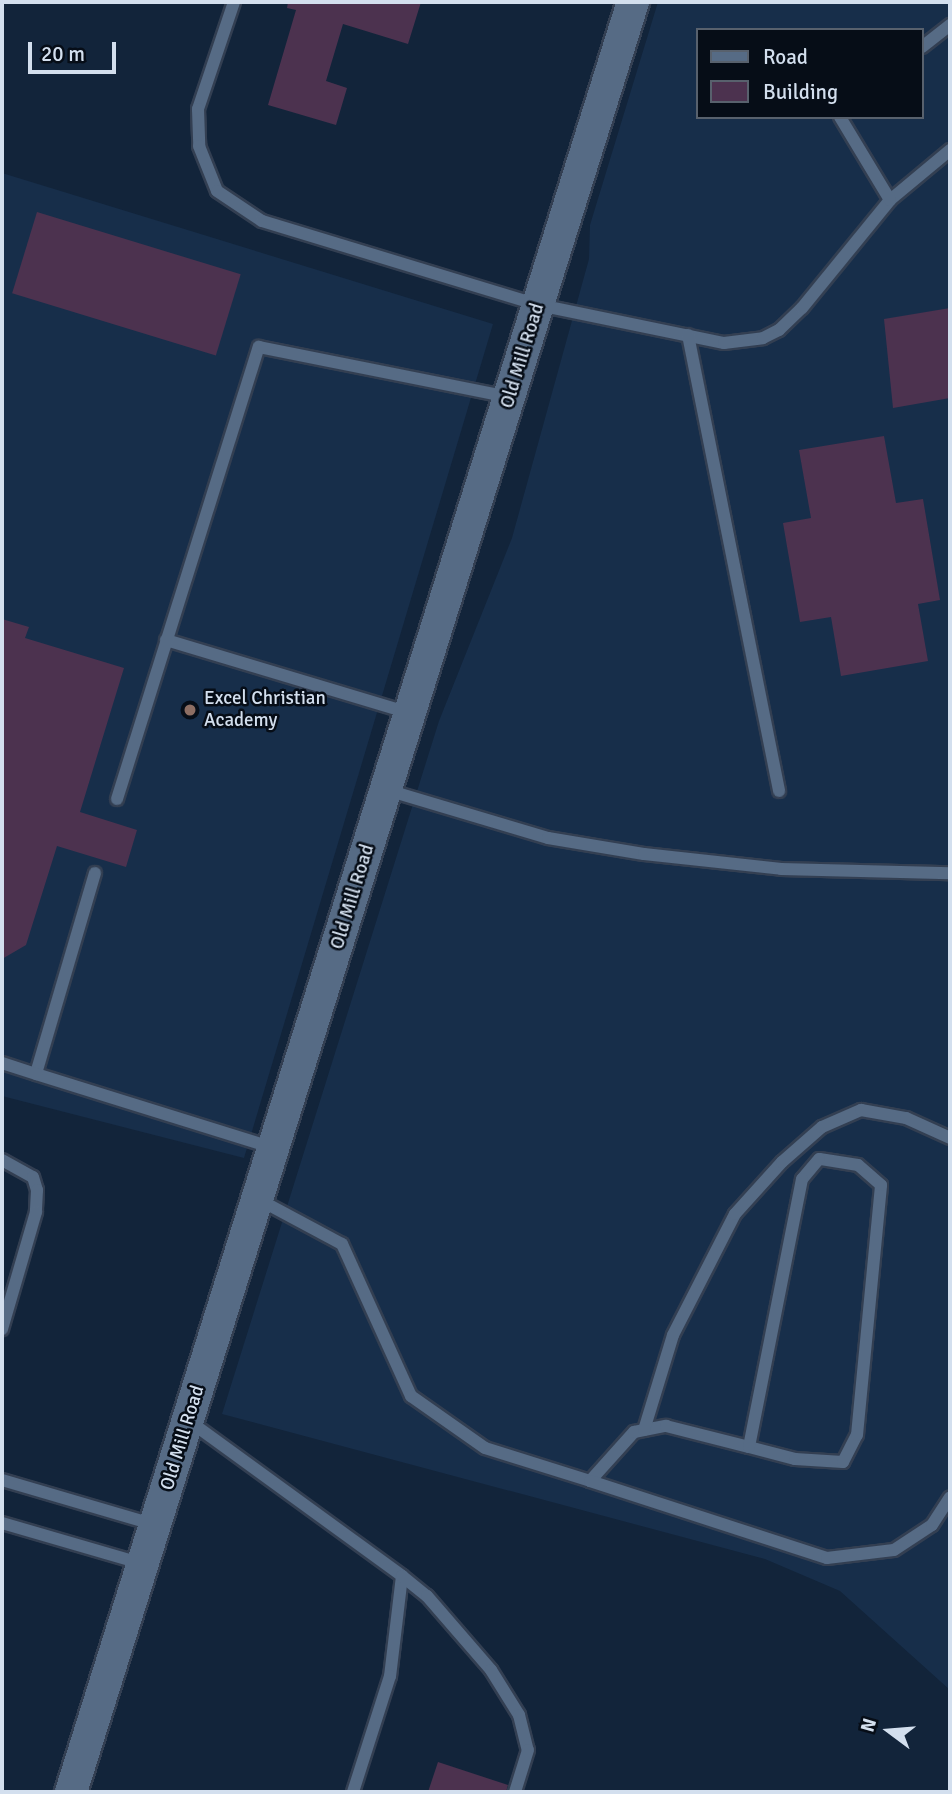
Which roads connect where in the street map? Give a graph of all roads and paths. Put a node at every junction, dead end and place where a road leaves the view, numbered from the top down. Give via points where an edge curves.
1 (234, 2) edge
2 (633, 2) edge
3 (950, 24) edge
4 (924, 45) edge
5 (841, 119) edge
6 (950, 150) edge
7 (890, 200) junction
8 (539, 305) junction
9 (688, 335) junction
10 (510, 397) junction
11 (166, 640) junction
12 (411, 713) junction
13 (387, 790) junction
14 (779, 791) dead end
15 (117, 799) dead end
16 (95, 873) dead end
17 (950, 873) edge
18 (2, 1063) edge
19 (36, 1074) junction
20 (950, 1138) edge
21 (274, 1148) junction
22 (2, 1160) edge
23 (258, 1199) junction
24 (2, 1329) edge
25 (188, 1420) junction
26 (644, 1430) junction
27 (749, 1447) junction
28 (2, 1480) edge
29 (590, 1480) junction
30 (950, 1497) edge
31 (2, 1523) edge
32 (156, 1525) junction
33 (143, 1564) junction
34 (402, 1576) junction
35 (71, 1792) edge
36 (353, 1792) edge
37 (515, 1792) edge

1 - 8 lane via 198,109 199,146 217,191 262,221
2 - 8 street, Old Mill Road
3 - 4 lane
5 - 7 lane
6 - 7 lane
7 - 9 lane via 779,330 763,338 724,343
8 - 9 lane
8 - 10 street, Old Mill Road
9 - 14 lane
10 - 11 lane via 259,347
10 - 12 street, Old Mill Road
11 - 12 lane
11 - 15 lane
12 - 13 street, Old Mill Road
13 - 17 lane via 548,838 644,854 781,869
13 - 21 street, Old Mill Road
16 - 19 lane
18 - 19 lane
19 - 21 lane
20 - 26 lane via 906,1118 861,1110 822,1127 782,1162 735,1214 679,1323
21 - 23 street, Old Mill Road
22 - 24 lane via 33,1177 37,1190 36,1212
23 - 25 street, Old Mill Road
23 - 29 lane via 342,1244 411,1396 485,1448
25 - 32 street, Old Mill Road
25 - 34 lane
26 - 27 lane via 666,1426
26 - 29 lane via 634,1432
27 - 27 lane via 795,1459 843,1462 858,1435 881,1185 858,1165 819,1159 802,1179
28 - 32 lane
29 - 30 lane via 827,1558 894,1550 932,1525
31 - 33 lane
32 - 33 street, Old Mill Road
33 - 35 street, Old Mill Road
34 - 36 lane via 390,1676
34 - 37 lane via 427,1596 491,1670 519,1715 528,1750

